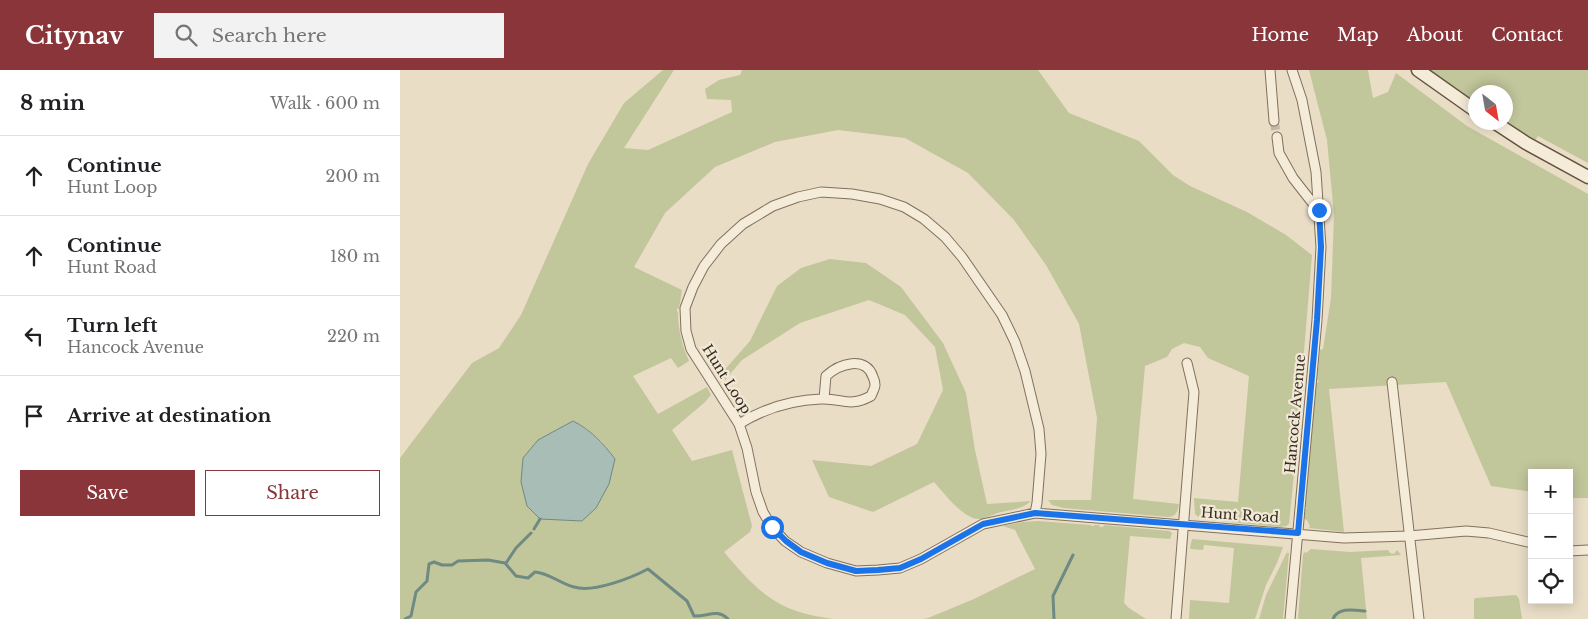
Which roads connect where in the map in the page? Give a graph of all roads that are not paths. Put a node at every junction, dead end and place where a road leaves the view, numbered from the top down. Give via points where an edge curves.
1 (1270, 70) edge
2 (1292, 70) edge
3 (1418, 70) edge
4 (1468, 105) edge
5 (1274, 121) tunnel mouth
6 (1506, 130) edge
7 (1277, 137) tunnel mouth
8 (1588, 177) edge
9 (1319, 210) junction
10 (1187, 363) dead end
11 (1392, 382) dead end
12 (824, 399) junction
13 (739, 424) junction
14 (1035, 513) junction
15 (1184, 524) junction
16 (1298, 533) junction
17 (1409, 536) junction
18 (1528, 542) edge
19 (1573, 550) edge
20 (1588, 550) edge
21 (1176, 619) edge
22 (1290, 619) edge
23 (1419, 619) edge

1 - 5 street
2 - 9 street, Hancock Avenue via 1302,100
3 - 4 street
6 - 8 street
7 - 9 street via 1279,153 1293,178
9 - 16 street, Hancock Avenue via 1318,311
10 - 15 street via 1194,392
11 - 17 street
12 - 12 street via 826,376 833,369 863,364 871,370 876,383 871,396 858,402
12 - 13 street via 789,402 766,409
13 - 14 street, Hunt Loop via 756,492 772,527 801,552 827,563 856,571 900,568 983,524
13 - 14 street, Hunt Loop via 691,349 686,331 685,308 704,266 721,244 743,224 773,206 821,192 880,198 904,207 945,237 1002,315 1025,371 1038,429 1041,454
14 - 15 street, Hunt Road
15 - 16 street, Hunt Road
15 - 21 street
16 - 17 street, Hunt Road via 1344,538
16 - 22 street, Hancock Avenue
17 - 18 street, Hunt Road via 1466,531
17 - 23 street
19 - 20 street

